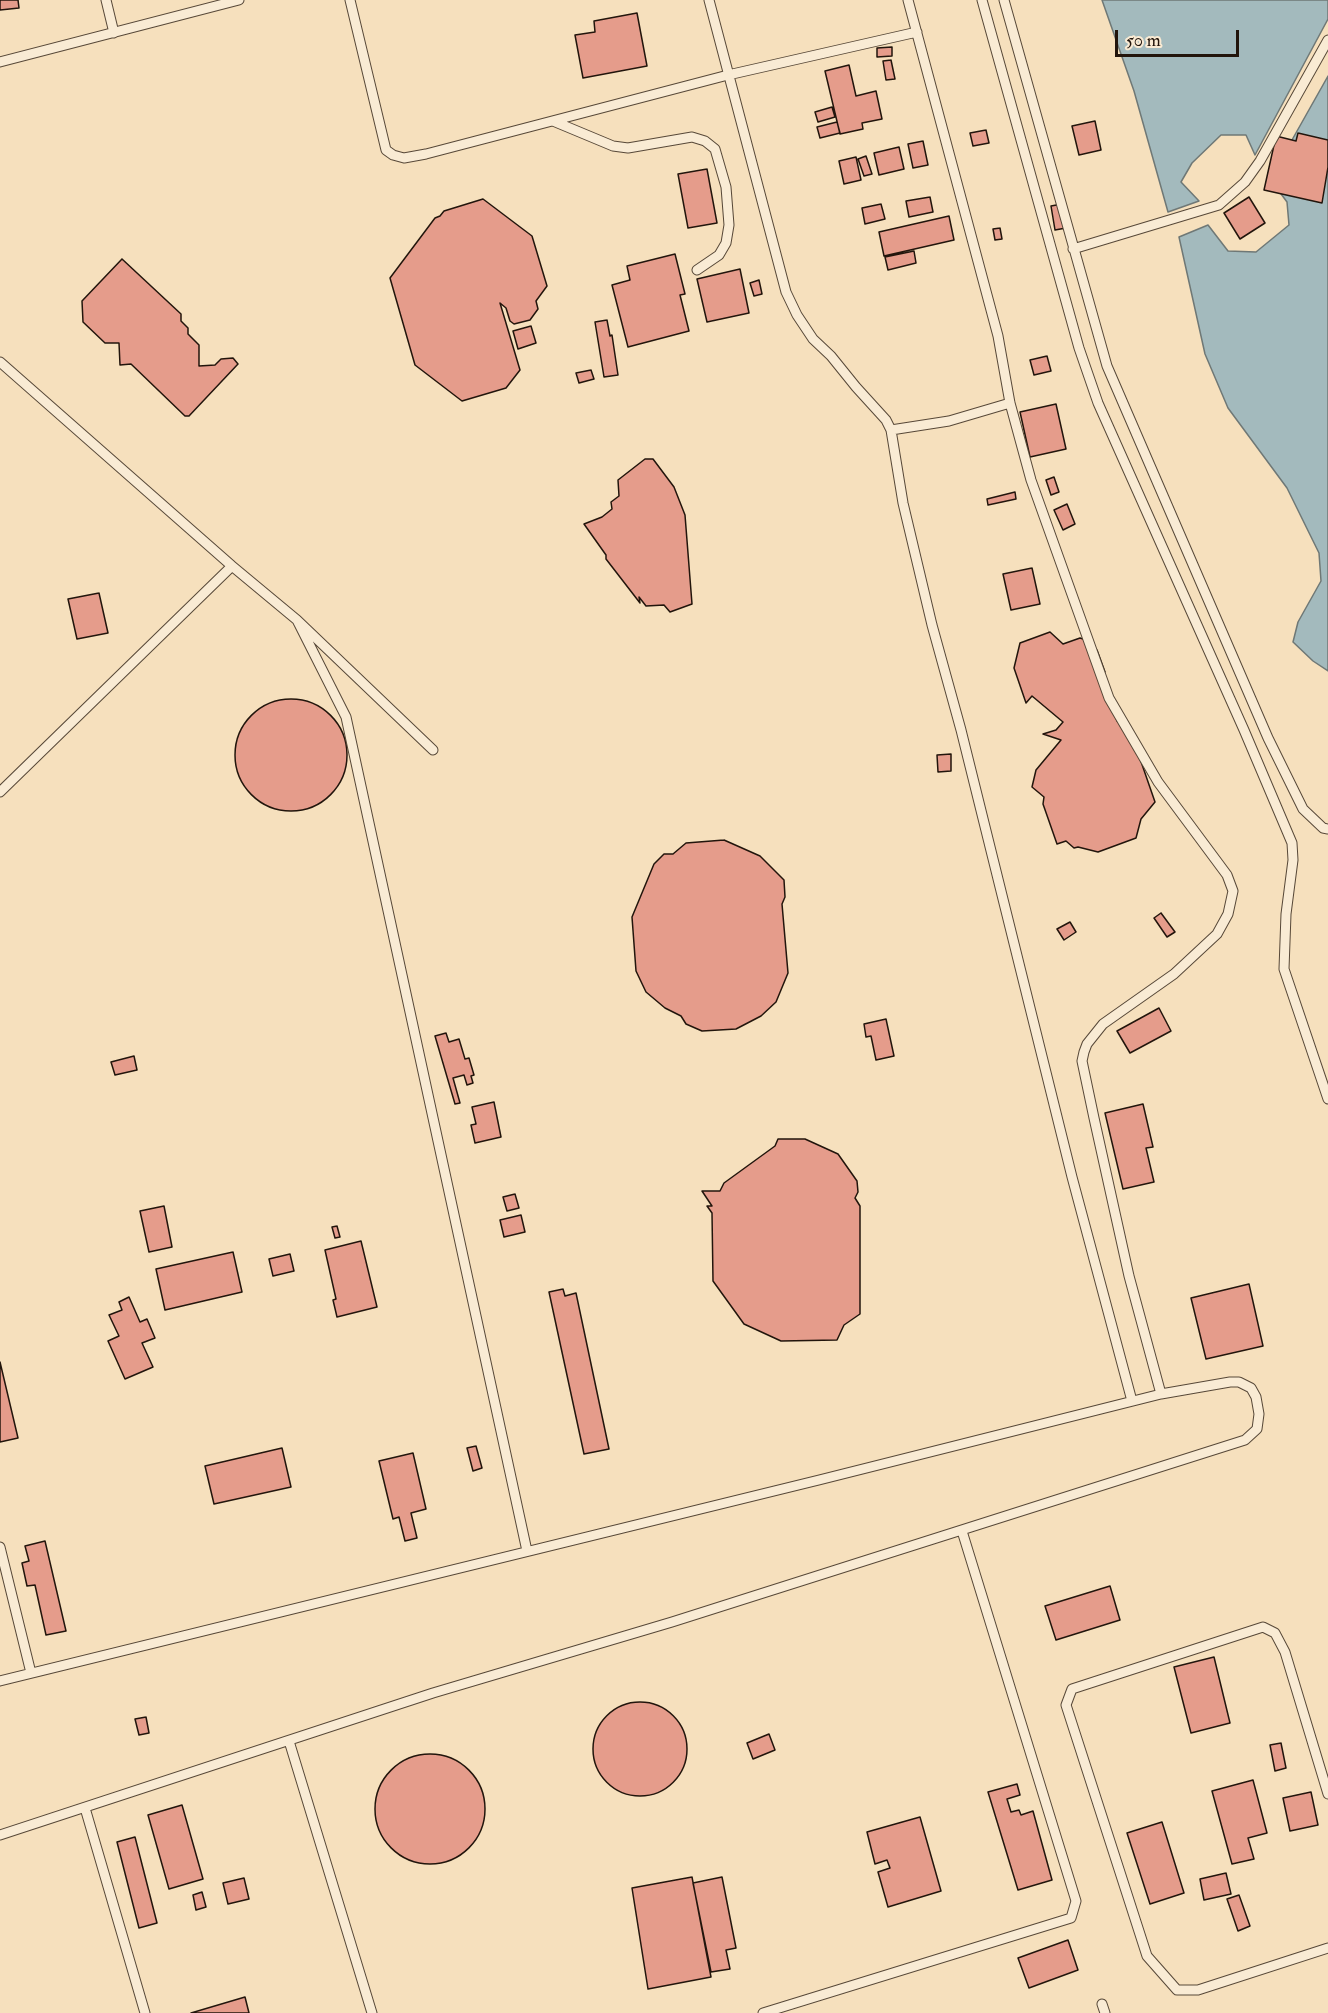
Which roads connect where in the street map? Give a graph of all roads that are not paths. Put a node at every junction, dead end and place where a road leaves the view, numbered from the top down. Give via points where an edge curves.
1 (106, 0) edge
2 (239, 0) edge
3 (350, 0) edge
4 (709, 0) edge
5 (908, 0) edge
6 (982, 0) edge
7 (1004, 0) edge
8 (917, 32) junction
9 (114, 33) junction
10 (1328, 40) edge
11 (0, 63) edge
12 (728, 75) junction
13 (553, 121) junction
14 (1073, 249) junction
15 (697, 270) dead end
16 (0, 362) edge
17 (1010, 403) junction
18 (891, 430) junction
19 (232, 566) junction
20 (297, 620) junction
21 (433, 750) dead end
22 (0, 792) edge
23 (1328, 829) edge
24 (1328, 1099) edge
25 (1161, 1394) junction
26 (1132, 1401) junction
27 (962, 1531) junction
28 (0, 1547) edge
29 (527, 1551) junction
30 (31, 1672) junction
31 (0, 1681) edge
32 (290, 1741) junction
33 (1328, 1794) edge
34 (85, 1808) junction
35 (0, 1835) edge
36 (1328, 1948) edge
37 (145, 2013) edge
38 (372, 2013) edge
39 (763, 2013) edge

1 - 9 lane
2 - 9 lane
3 - 13 lane via 386,150 393,155 404,158 426,154
4 - 12 lane
5 - 8 lane
6 - 24 lane via 1079,348 1098,403 1292,843 1284,969
7 - 14 lane
8 - 12 lane
8 - 17 lane via 998,336
9 - 11 lane
10 - 14 lane via 1260,161 1245,182 1219,205
12 - 13 lane
12 - 18 lane via 786,292 813,339
13 - 15 lane via 613,146 628,148 692,137 715,149 726,187 729,225 726,243 718,255
14 - 23 lane via 1107,366 1258,717 1303,809
16 - 19 lane
17 - 18 lane via 949,421
17 - 25 lane via 1031,480 1109,698 1158,782 1227,875 1233,891 1228,914 1217,934 1174,974 1103,1024 1087,1044 1082,1061 1129,1276
18 - 26 lane via 903,503 932,625
19 - 20 lane
19 - 22 lane
20 - 21 lane
20 - 29 lane via 346,717
25 - 26 lane
25 - 27 lane via 1239,1382 1251,1388 1256,1397 1257,1429 1245,1440
26 - 29 lane
27 - 32 lane via 433,1693
27 - 39 lane via 1076,1901 1071,1917
28 - 30 lane
29 - 30 lane
30 - 31 lane
32 - 34 lane
32 - 38 lane
33 - 36 lane via 1285,1652 1275,1634 1263,1628 1072,1689 1066,1705 1147,1956 1177,1990 1198,1990
34 - 35 lane
34 - 37 lane

